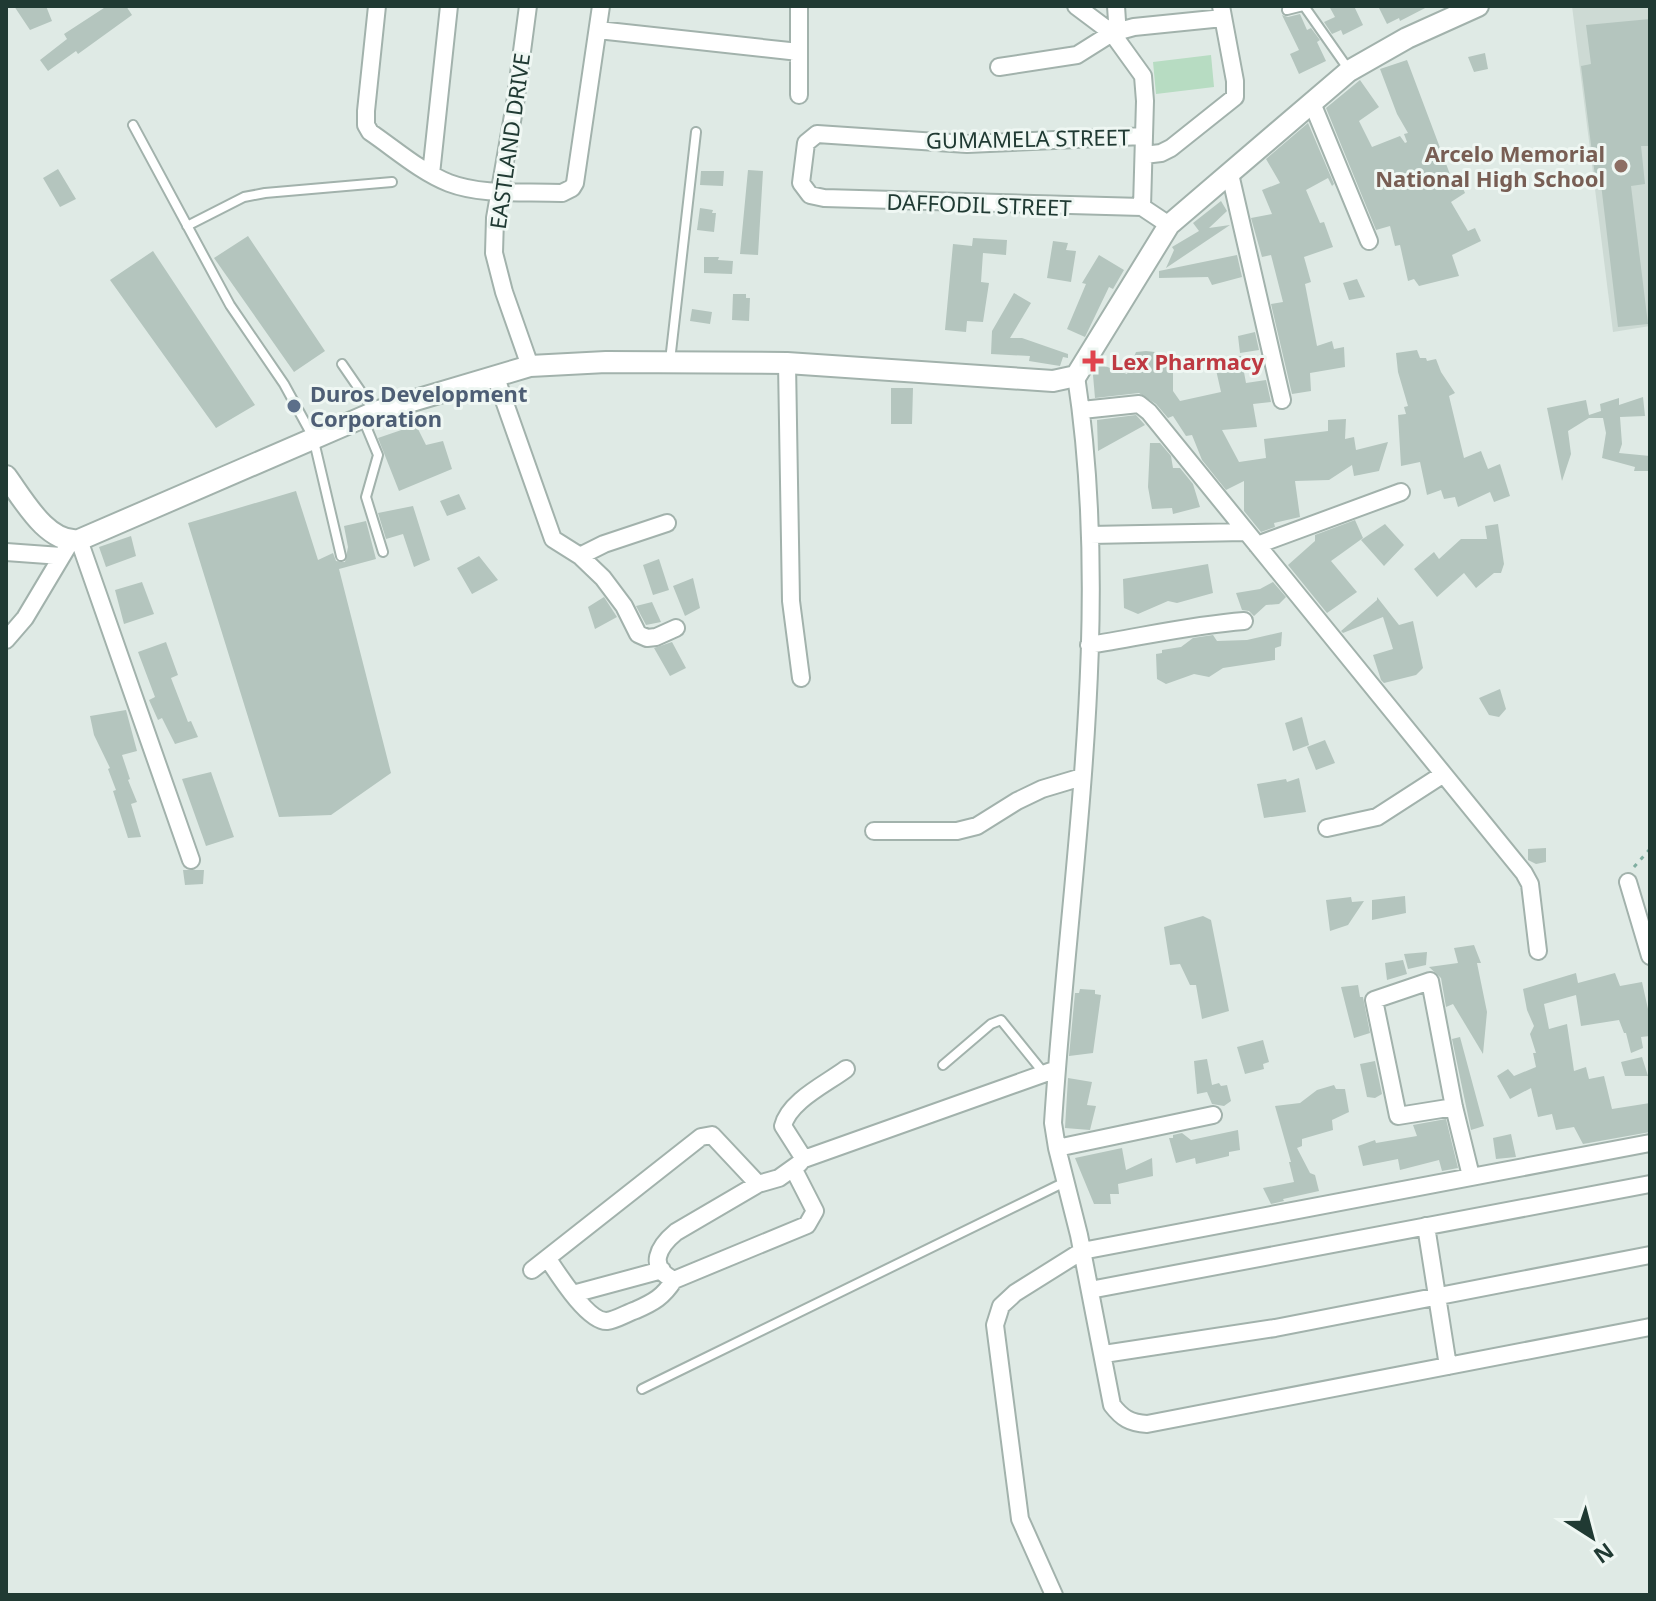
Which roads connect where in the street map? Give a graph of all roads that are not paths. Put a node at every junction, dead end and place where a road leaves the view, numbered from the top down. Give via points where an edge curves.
1 (377, 6) edge
2 (449, 6) edge
3 (528, 6) edge
4 (601, 6) edge
5 (799, 6) edge
6 (1076, 6) edge
7 (1116, 6) edge
8 (1303, 6) edge
9 (1478, 6) edge
10 (1287, 10) dead end
11 (1450, 11) edge
12 (1222, 12) edge
13 (598, 30) junction
14 (1112, 33) junction
15 (799, 52) junction
16 (999, 67) dead end
17 (1349, 71) junction
18 (799, 95) dead end
19 (1312, 103) junction
20 (133, 125) dead end
21 (696, 132) dead end
22 (1143, 136) junction
23 (1144, 155) junction
24 (431, 174) junction
25 (1230, 174) junction
26 (392, 182) dead end
27 (500, 190) junction
28 (815, 197) joint
29 (1142, 207) junction
30 (1169, 225) junction
31 (187, 226) junction
32 (1369, 241) dead end
33 (670, 362) junction
34 (787, 363) junction
35 (342, 364) dead end
36 (530, 366) junction
37 (495, 375) junction
38 (1076, 376) junction
39 (1282, 400) dead end
40 (1082, 410) junction
41 (369, 415) junction
42 (313, 437) junction
43 (6, 476) edge
44 (1401, 492) dead end
45 (667, 523) dead end
46 (1245, 532) junction
47 (1090, 535) junction
48 (1257, 545) junction
49 (71, 546) junction
50 (6, 552) edge
51 (383, 552) dead end
52 (341, 556) dead end
53 (580, 556) junction
54 (1244, 621) dead end
55 (676, 628) dead end
56 (6, 640) edge
57 (1089, 645) junction
58 (801, 678) dead end
59 (1442, 775) junction
60 (1082, 777) junction
61 (1327, 828) dead end
62 (874, 831) dead end
63 (191, 860) dead end
64 (1628, 882) road end
65 (1538, 951) dead end
66 (1650, 956) edge
67 (943, 1065) dead end
68 (846, 1069) dead end
69 (1050, 1070) junction
70 (1454, 1107) junction
71 (1213, 1115) dead end
72 (1650, 1143) edge
73 (1057, 1148) junction
74 (799, 1164) junction
75 (1471, 1176) junction
76 (1065, 1182) junction
77 (758, 1184) junction
78 (1650, 1184) edge
79 (1426, 1226) junction
80 (1082, 1251) junction
81 (1650, 1255) edge
82 (548, 1259) junction
83 (532, 1270) dead end
84 (668, 1275) junction
85 (1090, 1290) junction
86 (573, 1294) junction
87 (1437, 1296) junction
88 (1650, 1327) edge
89 (1104, 1354) junction
90 (1448, 1366) junction
91 (642, 1389) dead end
92 (1054, 1595) edge

1 - 24 street via 366,125
2 - 24 street
3 - 27 street, EASTLAND DRIVE
4 - 13 street
5 - 15 street
6 - 14 street
7 - 14 street
8 - 10 lane
8 - 17 lane
9 - 11 street
11 - 17 street
12 - 14 street
12 - 23 street via 1235,97 1171,148
13 - 15 street
13 - 27 street via 572,188 562,193
14 - 16 street via 1077,55
14 - 22 street via 1143,76
15 - 18 street
17 - 19 street
19 - 25 street
19 - 32 street
20 - 31 lane
21 - 33 lane
22 - 23 street
22 - 28 street, GUMAMELA STREET via 967,144 817,134 806,143 801,183
23 - 29 street
24 - 27 street via 469,189
25 - 30 street
25 - 39 street
26 - 31 lane via 244,197
27 - 36 street, EASTLAND DRIVE via 494,253
28 - 29 street, DAFFODIL STREET
29 - 30 street
30 - 38 street
31 - 42 lane
33 - 34 street
33 - 36 street
34 - 38 street via 1053,381
34 - 58 street via 791,601
35 - 41 lane
36 - 37 street
37 - 41 street
37 - 53 street via 547,527 553,539
38 - 40 street
40 - 46 street via 1144,407
40 - 47 street
41 - 42 street
41 - 51 lane via 378,455 366,497
42 - 49 street
42 - 52 lane
43 - 49 street via 56,536
44 - 48 street
45 - 53 street
46 - 47 street
46 - 48 street
47 - 57 street
48 - 59 street
49 - 50 street
49 - 56 street
49 - 63 street
53 - 55 street via 624,606 638,634 656,637
54 - 57 street
57 - 60 street
59 - 61 street via 1377,817
59 - 65 street via 1524,873
60 - 62 street via 1042,789 977,826 957,831
60 - 69 street
64 - 66 street
67 - 69 lane via 1001,1020
68 - 74 street via 785,1116 783,1126
69 - 73 street
69 - 74 street
70 - 70 street via 1398,1116 1374,1000 1430,981
70 - 75 street
71 - 73 street
72 - 75 street
73 - 76 street
74 - 77 street
74 - 84 street via 815,1211 807,1225
75 - 80 street
76 - 80 street
76 - 91 lane
77 - 82 street via 712,1135 701,1137
77 - 84 street via 665,1241 658,1258
78 - 79 street
79 - 85 street
79 - 87 street
80 - 85 street
80 - 92 street via 1015,1293 1001,1306 995,1325 1020,1519
81 - 87 street
82 - 83 street
82 - 86 street
84 - 86 street
84 - 86 street via 657,1301 609,1321 600,1320
85 - 89 street
87 - 89 street
87 - 90 street
88 - 90 street
89 - 90 street via 1112,1405 1133,1423 1147,1424

